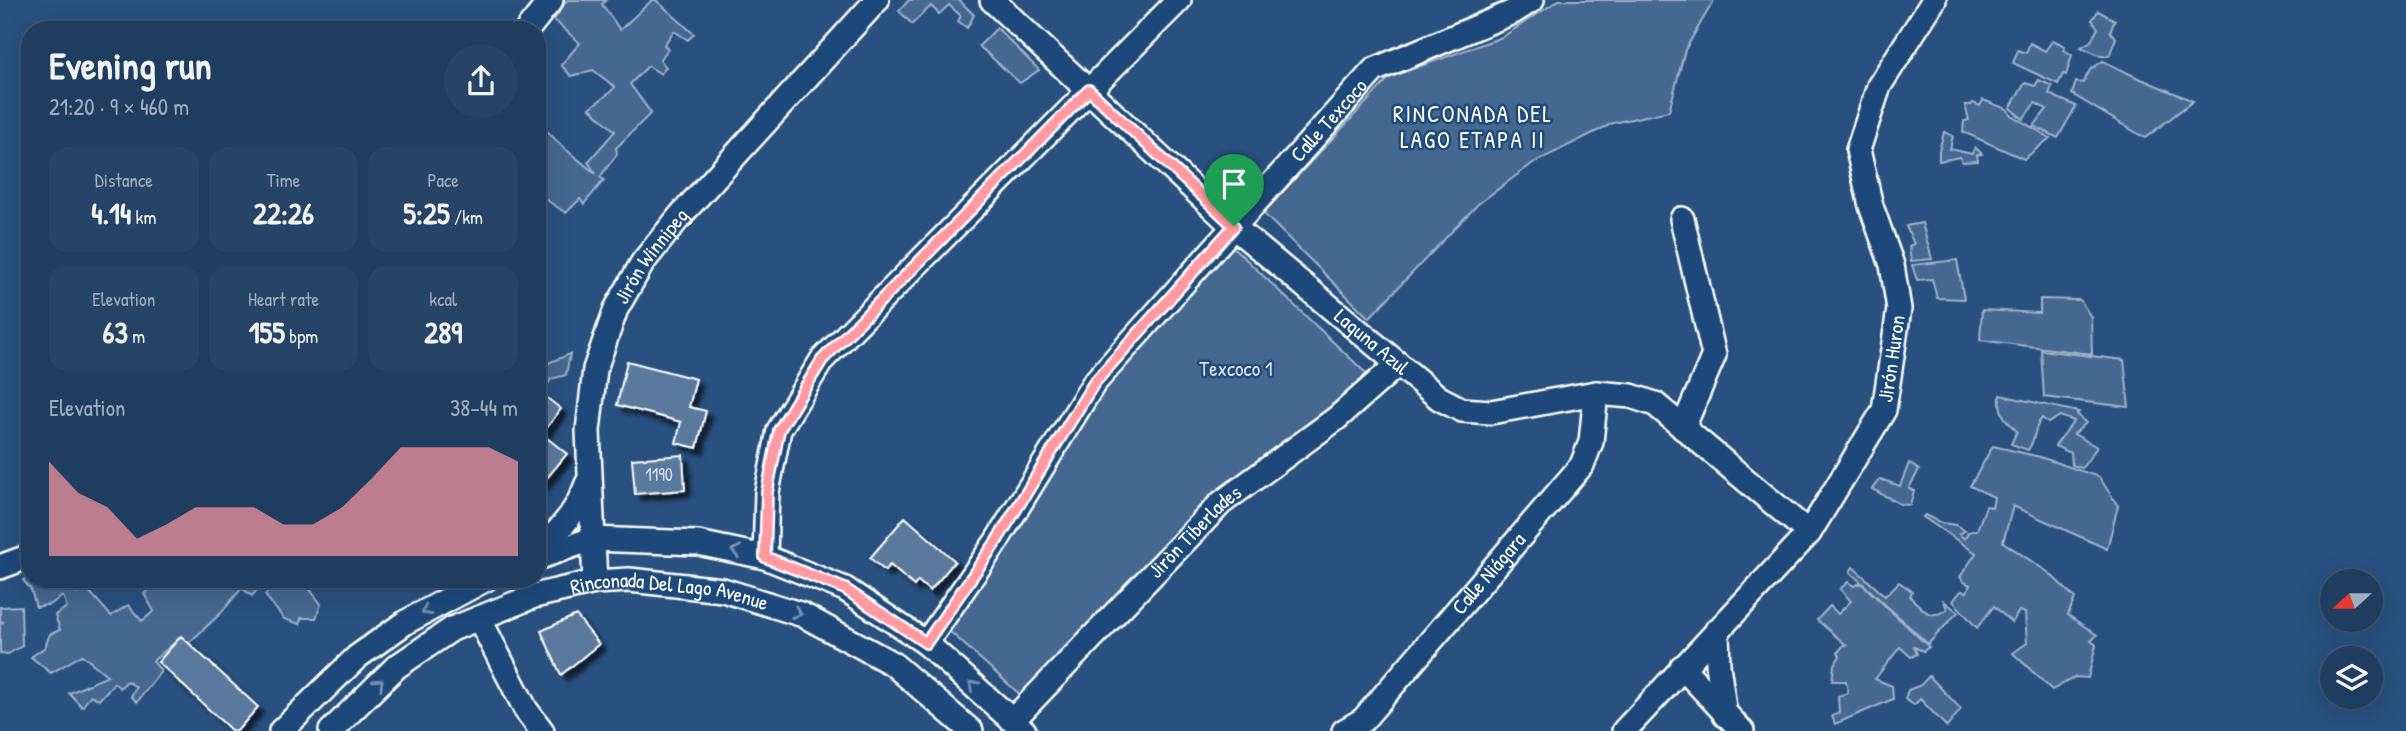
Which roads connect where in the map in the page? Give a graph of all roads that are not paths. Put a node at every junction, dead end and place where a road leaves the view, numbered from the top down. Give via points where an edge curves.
1 (551, 0) edge
2 (877, 0) edge
3 (992, 0) edge
4 (1179, 0) edge
5 (1532, 0) edge
6 (1934, 0) edge
7 (534, 21) edge
8 (1089, 90) junction
9 (1682, 219) dead end
10 (1234, 226) junction
11 (1398, 364) junction
12 (1596, 393) junction
13 (1683, 428) junction
14 (590, 477) junction
15 (1809, 533) junction
16 (592, 539) junction
17 (546, 542) edge
18 (546, 555) edge
19 (765, 557) junction
20 (21, 559) edge
21 (0, 567) edge
22 (594, 582) junction
23 (469, 588) edge
24 (479, 618) junction
25 (1717, 630) junction
26 (926, 643) junction
27 (1682, 667) junction
28 (1733, 723) edge
29 (1018, 726) edge
30 (281, 731) edge
31 (331, 731) edge
32 (542, 731) edge
33 (971, 731) edge
34 (1344, 731) edge
35 (1624, 731) edge

1 - 7 street
2 - 14 street, Jirón Winnipeg via 643,262 616,309 594,369 588,431
3 - 8 street, Laguna Azul
4 - 8 street
5 - 10 street, Calle Texcoco via 1374,70
6 - 15 street, Jirón Huron via 1879,86 1858,150 1892,265 1899,309 1884,410
8 - 10 street, Laguna Azul
8 - 19 street via 822,360 779,430 767,492
9 - 13 street via 1714,355
10 - 11 street, Laguna Azul
10 - 26 street, Calle Texcoco via 1094,383 996,542
11 - 12 street, Laguna Azul via 1439,398 1462,410 1491,412
11 - 29 street, Jiròn Tiberlades via 1337,418 1221,503
12 - 13 street, Laguna Azul via 1631,396 1654,404
12 - 34 street, Calle Niágara via 1591,442 1582,465 1363,720
13 - 15 street, Laguna Azul
14 - 16 street, Jirón Winnipeg
14 - 17 street via 562,528
15 - 25 street, Jirón Huron
16 - 18 street, Rinconada Del Lago Avenue
19 -> 16 street, Rinconada Del Lago Avenue via 687,542
16 - 22 street, Jirón Winnipeg
19 - 26 street, Rinconada Del Lago Avenue via 845,589
20 - 21 street
22 - 24 street, Rinconada Del Lago Avenue via 534,596
22 -> 33 street, Rinconada Del Lago Avenue via 629,580 723,590 803,615 893,664
23 -> 30 street via 357,656
31 -> 24 street, Rinconada Del Lago Avenue via 396,667 452,629
24 - 32 street via 526,710
25 - 27 street, Jirón Huron
25 - 28 street via 1718,666
29 -> 26 street, Rinconada Del Lago Avenue
27 - 28 street
27 - 35 street, Jirón Huron

